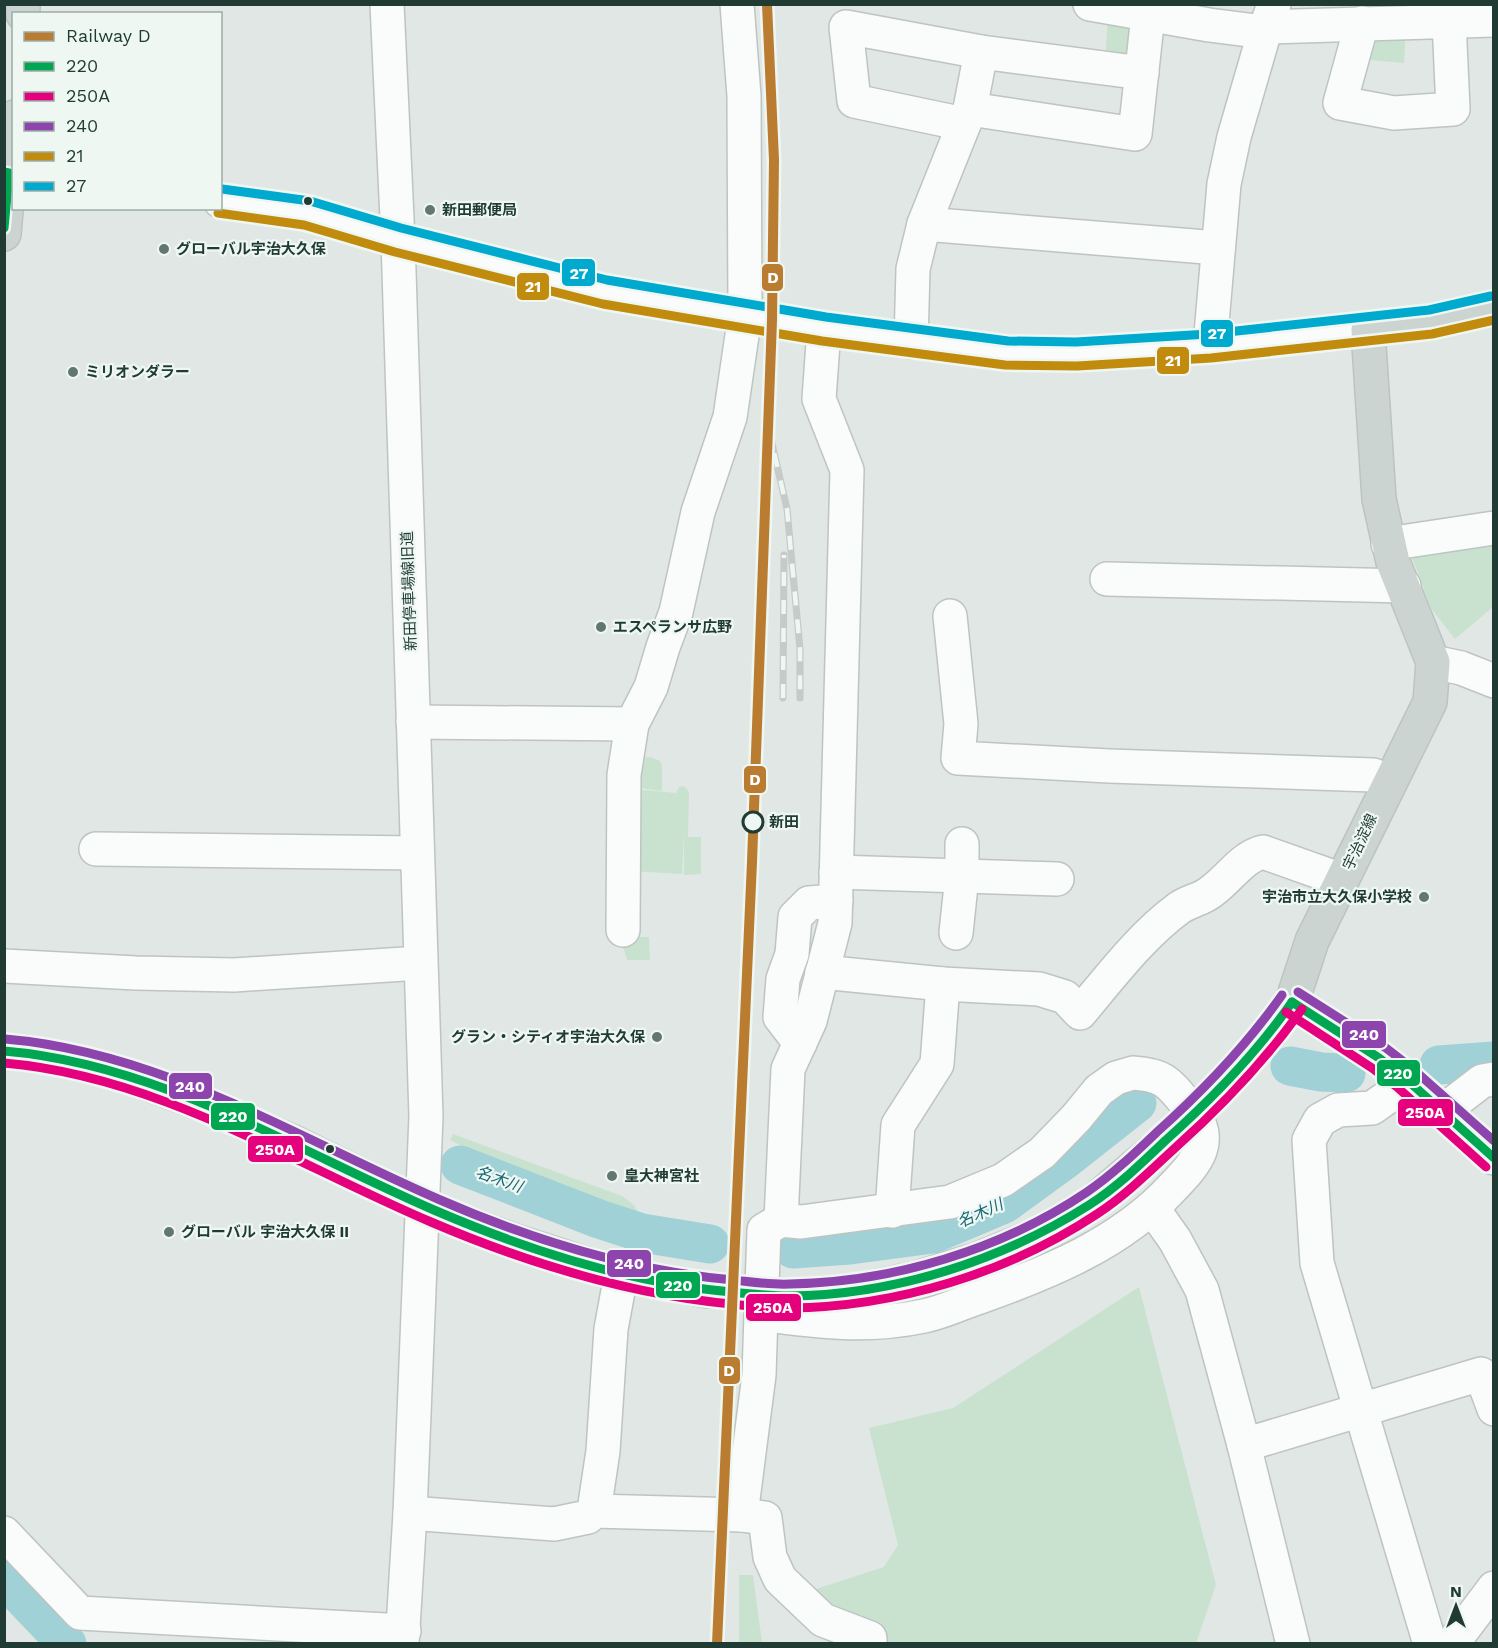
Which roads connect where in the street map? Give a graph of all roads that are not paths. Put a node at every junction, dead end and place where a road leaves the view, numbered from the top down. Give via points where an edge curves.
1 (387, 4) edge
2 (737, 4) edge
3 (1090, 4) edge
4 (1148, 15) junction
5 (1494, 20) edge
6 (1268, 21) edge
7 (1449, 21) junction
8 (1362, 23) junction
9 (981, 52) junction
10 (1142, 73) junction
11 (967, 117) junction
12 (12, 139) edge
13 (9, 173) edge
14 (222, 201) edge
15 (924, 224) junction
16 (4, 234) edge
17 (398, 240) junction
18 (1218, 248) junction
19 (1493, 314) edge
20 (745, 315) junction
21 (824, 329) junction
22 (1368, 330) junction
23 (911, 342) junction
24 (1210, 346) junction
25 (1494, 528) edge
26 (1388, 544) junction
27 (1107, 579) dead end
28 (1404, 586) junction
29 (950, 616) dead end
30 (1433, 662) junction
31 (1494, 681) edge
32 (413, 722) junction
33 (632, 724) junction
34 (1389, 781) junction
35 (962, 844) dead end
36 (96, 849) dead end
37 (417, 853) junction
38 (962, 876) junction
39 (1057, 879) dead end
40 (1342, 880) junction
41 (836, 887) junction
42 (623, 930) dead end
43 (956, 933) dead end
44 (420, 963) junction
45 (4, 966) edge
46 (822, 972) junction
47 (943, 984) junction
48 (1292, 1002) junction
49 (800, 1043) junction
50 (4, 1051) edge
51 (1405, 1078) junction
52 (1494, 1079) edge
53 (1443, 1111) junction
54 (1195, 1115) junction
55 (1494, 1158) edge
56 (424, 1205) junction
57 (1154, 1209) junction
58 (892, 1211) junction
59 (782, 1220) junction
60 (618, 1291) dead end
61 (708, 1292) tunnel mouth
62 (795, 1296) tunnel mouth
63 (761, 1314) junction
64 (1494, 1409) edge
65 (1359, 1411) junction
66 (1244, 1445) junction
67 (594, 1511) junction
68 (410, 1513) junction
69 (741, 1515) junction
70 (4, 1533) edge
71 (1494, 1588) edge
72 (403, 1637) edge
73 (870, 1644) edge
74 (1293, 1644) edge
75 (1430, 1644) edge
76 (1452, 1644) edge

1 - 17 street, 新田停車場線旧道
2 - 20 street via 744,96
3 - 4 street
4 - 6 street via 1209,26
4 - 10 street
5 - 7 street
6 - 8 street
6 - 18 street via 1234,137 1224,184
7 - 8 street
7 - 8 street via 1453,109 1394,113 1340,103
9 - 10 street
9 - 11 street
9 - 11 street via 846,27 854,101
10 - 11 street via 1135,134
11 - 15 street
12 - 13 main road
13 - 16 main road
14 - 17 street via 307,213
15 - 18 street
15 - 23 street via 913,268
17 - 20 street via 605,292
17 - 32 street, 新田停車場線旧道
18 - 24 street
19 - 22 main road
20 - 21 street
20 - 33 street via 730,417 698,512 676,612 651,687
21 - 23 street
21 - 41 street via 819,399 847,470
22 - 24 street
22 - 26 main road, 宇治淀線 via 1379,499
23 - 24 street via 1007,353 1076,354
25 - 26 street
26 - 28 main road, 宇治淀線
27 - 28 street
28 - 30 main road, 宇治淀線
29 - 34 street via 961,724 958,758 1373,775
30 - 31 street
30 - 34 main road, 宇治淀線 via 1430,702
32 - 33 street
32 - 37 street, 新田停車場線旧道
33 - 42 street via 624,775
34 - 40 main road, 宇治淀線
35 - 38 street
36 - 37 street
37 - 44 street, 新田停車場線旧道
38 - 39 street
38 - 41 street
38 - 43 street
40 - 47 street via 1263,852 1253,854 1211,892 1165,919 1080,1013 1065,997 1039,988
40 - 48 main road, 宇治淀線 via 1312,941
41 - 46 street via 835,923
41 - 49 street via 809,903 795,917 780,1017
44 - 45 street via 234,975
44 - 56 street, 新田停車場線旧道 via 426,1116
46 - 47 street
46 - 49 street via 810,1021
47 - 58 street via 937,1064 898,1125
48 - 51 street
48 - 54 main road, 宇治淀線 via 1270,1033
49 - 59 street via 788,1069
50 - 56 main road via 113,1071 291,1141
51 - 53 street
51 - 65 street via 1372,1108 1338,1110 1320,1120 1309,1140 1317,1263
52 - 53 street via 1482,1080
53 - 55 street
54 - 57 street via 1202,1133 1196,1164
54 - 58 street via 1168,1082 1150,1074 1116,1078 1099,1090 1042,1153 1003,1180 950,1202
54 - 62 main road, 宇治淀線 via 1092,1203 1039,1234 917,1278 855,1291
56 - 61 main road via 518,1242 614,1273
56 - 68 street, 新田停車場線旧道
57 - 63 street via 1101,1245 1032,1279 925,1316 874,1324 822,1323
57 - 66 street via 1202,1290
58 - 59 street via 801,1222
59 - 63 street via 764,1230
60 - 67 street via 610,1329 603,1451
63 - 69 street via 759,1375
64 - 65 street via 1481,1374
65 - 66 street
65 - 75 street
66 - 74 street
67 - 68 street via 588,1517 554,1524
67 - 69 street
68 - 72 street, 新田停車場線旧道
69 - 73 street via 765,1518 770,1557 780,1579 823,1620 870,1638
70 - 72 street via 80,1613
71 - 76 street

